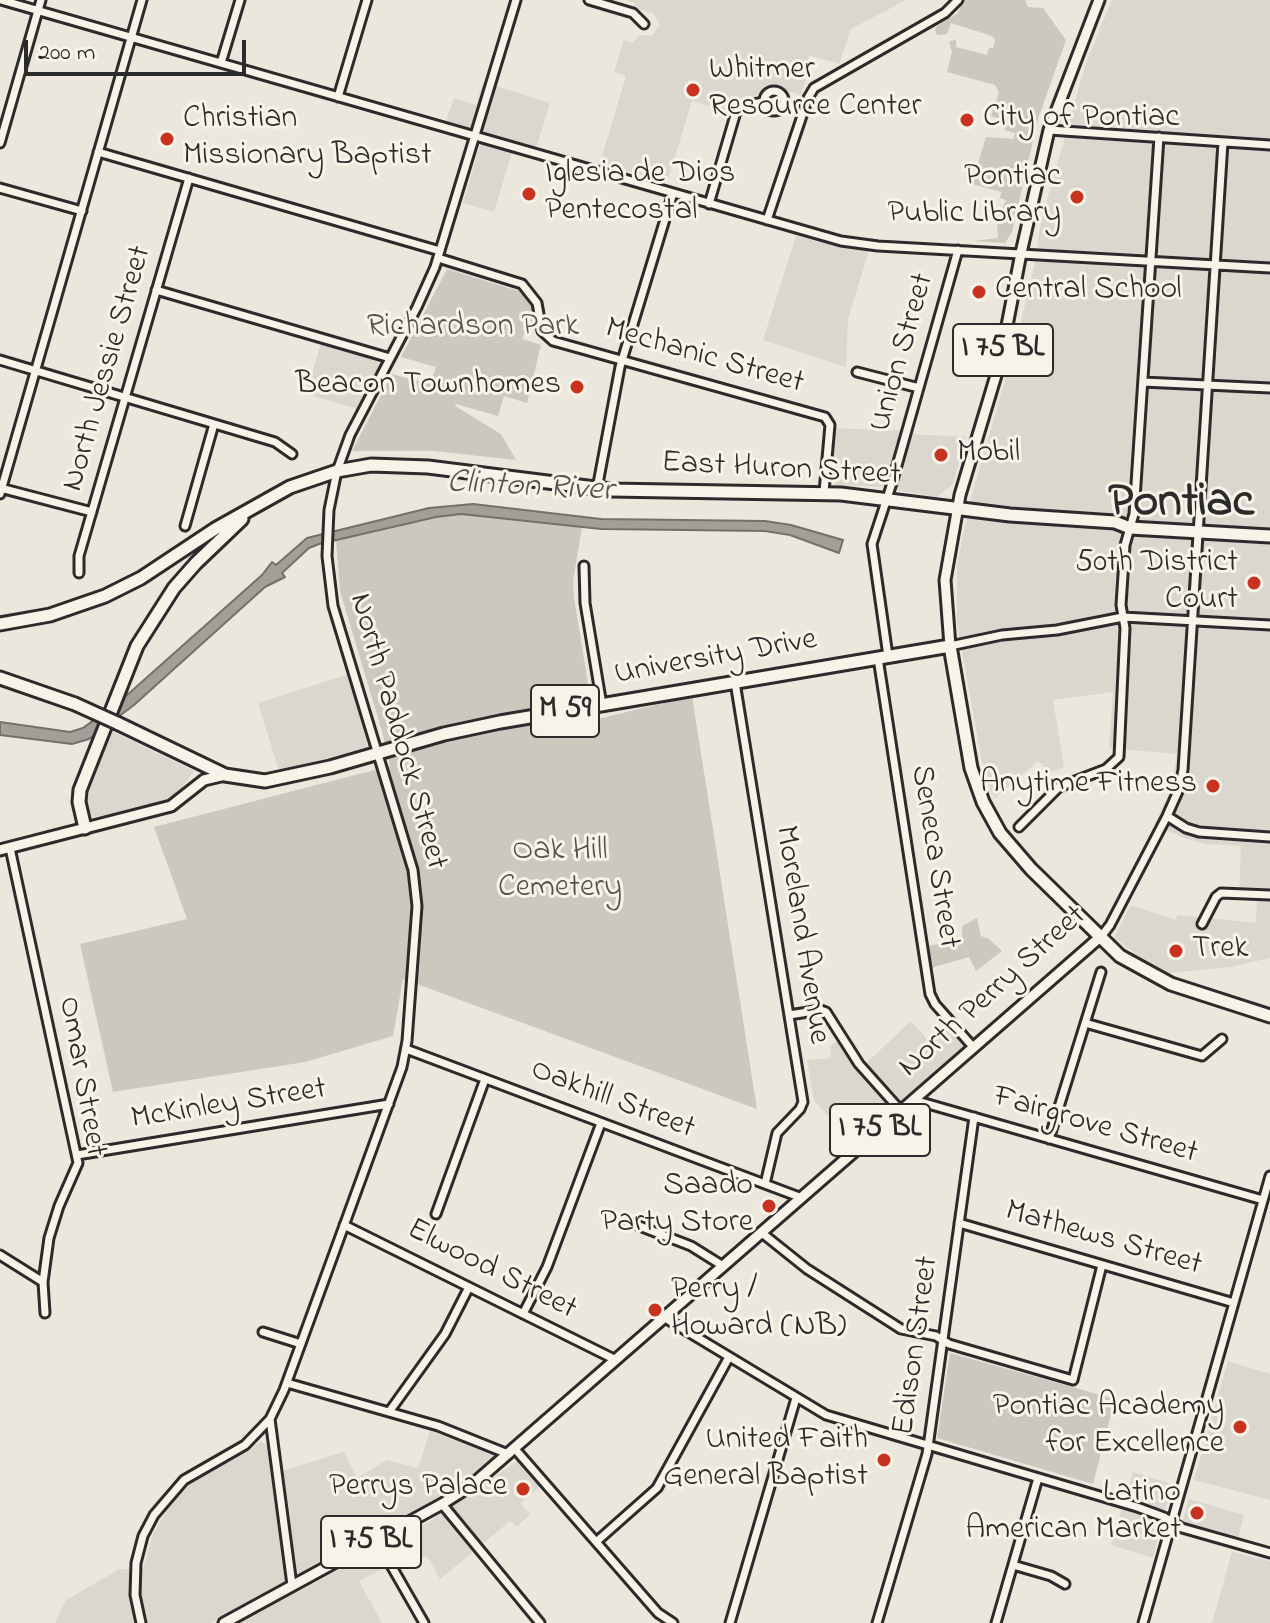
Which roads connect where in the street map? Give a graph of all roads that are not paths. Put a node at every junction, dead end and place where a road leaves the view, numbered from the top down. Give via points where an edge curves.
1 (1, 0) edge
2 (41, 0) edge
3 (142, 0) edge
4 (240, 0) edge
5 (367, 0) edge
6 (516, 0) edge
7 (589, 0) edge
8 (958, 0) edge
9 (1099, 0) edge
10 (38, 10) junction
11 (644, 24) dead end
12 (131, 37) junction
13 (221, 63) junction
14 (338, 97) junction
15 (764, 102) dead end
16 (1049, 130) junction
17 (475, 136) junction
18 (1159, 137) junction
19 (1223, 142) junction
20 (0, 143) edge
21 (1270, 145) edge
22 (98, 152) junction
23 (189, 178) junction
24 (0, 188) edge
25 (673, 193) junction
26 (709, 204) junction
27 (82, 211) junction
28 (767, 220) junction
29 (958, 250) junction
30 (1021, 253) junction
31 (439, 254) junction
32 (1151, 261) junction
33 (1215, 265) junction
34 (1270, 268) edge
35 (156, 290) junction
36 (390, 358) junction
37 (0, 360) edge
38 (622, 360) junction
39 (36, 370) junction
40 (857, 372) dead end
41 (1143, 382) junction
42 (1208, 385) junction
43 (919, 388) junction
44 (1270, 388) edge
45 (125, 397) junction
46 (214, 424) junction
47 (292, 454) dead end
48 (337, 471) junction
49 (597, 489) junction
50 (1, 490) edge
51 (824, 492) junction
52 (886, 498) junction
53 (957, 508) junction
54 (251, 510) junction
55 (92, 512) junction
56 (185, 526) dead end
57 (1130, 528) junction
58 (1199, 532) junction
59 (1270, 536) edge
60 (584, 566) dead end
61 (79, 573) dead end
62 (1123, 617) junction
63 (1193, 621) junction
64 (0, 624) edge
65 (1270, 625) edge
66 (950, 646) junction
67 (883, 657) junction
68 (0, 678) edge
69 (735, 682) junction
70 (602, 705) junction
71 (377, 753) junction
72 (225, 775) junction
73 (1167, 816) junction
74 (1019, 827) dead end
75 (85, 828) junction
76 (1270, 837) edge
77 (5, 849) edge
78 (1270, 895) edge
79 (1202, 924) dead end
80 (1099, 938) junction
81 (1101, 972) dead end
82 (789, 1015) junction
83 (1270, 1016) edge
84 (1085, 1023) junction
85 (1222, 1039) dead end
86 (974, 1048) junction
87 (406, 1049) junction
88 (485, 1079) junction
89 (914, 1100) junction
90 (389, 1104) junction
91 (901, 1111) junction
92 (974, 1117) junction
93 (601, 1123) junction
94 (1049, 1139) junction
95 (77, 1155) junction
96 (1270, 1176) edge
97 (765, 1184) junction
98 (802, 1198) junction
99 (1263, 1200) junction
100 (436, 1214) dead end
101 (1259, 1215) junction
102 (1268, 1218) edge
103 (629, 1222) dead end
104 (959, 1223) junction
105 (344, 1225) junction
106 (762, 1233) junction
107 (0, 1255) edge
108 (1102, 1265) junction
109 (723, 1266) junction
110 (43, 1282) junction
111 (469, 1287) junction
112 (1234, 1303) junction
113 (45, 1313) dead end
114 (523, 1314) junction
115 (665, 1318) junction
116 (263, 1332) dead end
117 (943, 1340) junction
118 (301, 1344) junction
119 (729, 1357) junction
120 (616, 1360) junction
121 (287, 1383) junction
122 (796, 1398) junction
123 (389, 1412) junction
124 (270, 1419) junction
125 (928, 1445) junction
126 (511, 1452) junction
127 (1038, 1478) junction
128 (442, 1504) junction
129 (1172, 1521) junction
130 (376, 1539) junction
131 (596, 1542) junction
132 (1270, 1553) edge
133 (1013, 1565) junction
134 (1065, 1584) dead end
135 (292, 1585) junction
136 (141, 1623) edge
137 (224, 1623) edge
138 (424, 1623) edge
139 (540, 1623) edge
140 (673, 1623) edge
141 (730, 1623) edge
142 (877, 1623) edge
143 (996, 1623) edge
144 (1143, 1623) edge

1 - 10 street
2 - 10 street
3 - 12 street
4 - 13 street
5 - 14 street
6 - 17 street, North Paddock Street
7 - 11 street via 633,13
8 - 28 street via 945,13 813,90
9 - 16 main road, I 75 BL
10 - 12 street
10 - 20 street
12 - 13 street
12 - 22 street
13 - 14 street
14 - 17 street
15 - 26 street via 736,112
16 - 18 street
16 - 30 main road, I 75 BL
17 - 25 street
17 - 31 street, North Paddock Street
18 - 19 street
18 - 32 street
19 - 21 street
19 - 33 street, North Perry Street
22 - 23 street, Mechanic Street
22 - 27 street
23 - 31 street, Mechanic Street
23 - 35 street, North Jessie Street
24 - 27 street
25 - 26 street
25 - 38 street
26 - 28 street
27 - 39 street
28 - 29 street via 853,243
29 - 30 street
29 - 43 street, Union Street
30 - 32 street
30 - 53 main road, I 75 BL via 1000,362
31 - 36 street, North Paddock Street
31 - 38 street, Mechanic Street via 522,284 536,300 546,336
32 - 33 street
32 - 41 street
33 - 34 street
33 - 42 street, North Perry Street
35 - 36 street
35 - 45 street, North Jessie Street
36 - 48 street, North Paddock Street
37 - 39 street
38 - 49 street
38 - 51 street, Mechanic Street via 824,416 830,425
39 - 45 street
39 - 50 street
40 - 43 street
41 - 42 street
41 - 57 street
42 - 44 street
42 - 58 street, North Perry Street
43 - 52 street, Union Street
45 - 46 street
45 - 55 street, North Jessie Street
46 - 47 street via 277,443
46 - 56 street
48 - 49 highway, East Huron Street via 398,465
48 - 54 highway, East Huron Street via 290,487
48 - 71 street, North Paddock Street via 327,526 328,577
49 - 51 highway, East Huron Street
50 - 55 street
51 - 52 highway, East Huron Street
52 - 53 highway, East Huron Street
52 - 67 street, Union Street via 871,548
53 - 57 highway, East Huron Street via 1115,522
53 - 66 main road, I 75 BL via 945,580
54 - 64 highway via 105,596 50,615
54 - 75 highway via 174,588 137,646 80,790
55 - 61 street, North Jessie Street
57 - 58 highway, East Huron Street
57 - 62 street
58 - 59 highway, East Huron Street
58 - 63 street, North Perry Street
60 - 70 street
62 - 63 street, University Drive
62 - 66 street, University Drive
62 - 74 street via 1118,760 1059,787
63 - 65 street, University Drive
63 - 73 street, North Perry Street via 1183,770
66 - 67 highway, University Drive / M 59
66 - 80 highway, I 75 BL via 966,748 983,802 1000,833
67 - 69 highway, University Drive / M 59
67 - 86 street, Seneca Street via 930,994
68 - 72 highway, M 59, bridge via 75,704
69 - 70 highway, University Drive / M 59
69 - 82 street, Moreland Avenue
70 - 71 highway, University Drive / M 59 via 481,726
71 - 72 highway, University Drive / M 59 via 275,780
71 - 87 street, North Paddock Street via 416,889
72 - 75 main road via 204,780 166,808
73 - 76 street via 1199,832
73 - 80 street, North Perry Street
75 - 77 main road
77 - 95 street, Omar Street
78 - 79 street via 1221,893
80 - 83 highway, I 75 BL via 1171,984
80 - 86 main road, North Perry Street / I 75 BL
81 - 84 street
82 - 91 street via 826,1012 860,1065
82 - 97 street, Moreland Avenue via 803,1104 779,1130
84 - 85 street via 1202,1056
84 - 94 street
86 - 89 main road, North Perry Street / I 75 BL
87 - 88 street, Oakhill Street
87 - 90 street, North Paddock Street
88 - 93 street, Oakhill Street
88 - 100 street
89 - 91 main road, North Perry Street / I 75 BL
89 - 92 street, Fairgrove Street
90 - 95 street, McKinley Street
90 - 105 street, North Paddock Street
91 - 98 main road, North Perry Street / I 75 BL
92 - 94 street, Fairgrove Street
92 - 104 street, Edison Street
93 - 97 street, Oakhill Street
93 - 114 street via 549,1262
94 - 99 street, Fairgrove Street
95 - 110 street, Omar Street via 78,1167 52,1227
96 - 99 street
97 - 98 street, Oakhill Street
98 - 106 main road, North Perry Street / I 75 BL
99 - 101 street
101 - 102 street
101 - 112 street
103 - 109 street via 691,1246
104 - 108 street, Mathews Street
104 - 117 street, Edison Street
105 - 111 street, Elwood Street
105 - 118 street, North Paddock Street
106 - 109 main road, North Perry Street / I 75 BL
106 - 117 street via 807,1269 898,1327
107 - 110 street
108 - 112 street, Mathews Street
108 - 117 street via 1073,1380
109 - 115 main road, North Perry Street / I 75 BL
110 - 113 street, Omar Street
111 - 114 street, Elwood Street
111 - 123 street via 445,1334
112 - 129 street
114 - 120 street, Elwood Street
115 - 119 street
115 - 120 main road, North Perry Street / I 75 BL
116 - 118 street
117 - 125 street, Edison Street
118 - 121 street, North Paddock Street
119 - 122 street
119 - 131 street via 655,1490
120 - 126 main road, North Perry Street / I 75 BL
121 - 123 street
121 - 124 street, North Paddock Street
122 - 125 street via 826,1415
122 - 141 street
123 - 126 street
124 - 135 street
124 - 136 street via 241,1448 184,1480 156,1511 136,1563
125 - 127 street
125 - 142 street, Edison Street
126 - 128 main road, North Perry Street / I 75 BL
126 - 131 street
127 - 129 street
127 - 133 street
128 - 130 main road, North Perry Street / I 75 BL
128 - 139 street
129 - 132 street
129 - 144 street
130 - 135 main road, North Perry Street / I 75 BL
130 - 138 street
131 - 140 street
133 - 134 street
133 - 143 street
135 - 137 main road, North Perry Street / I 75 BL

